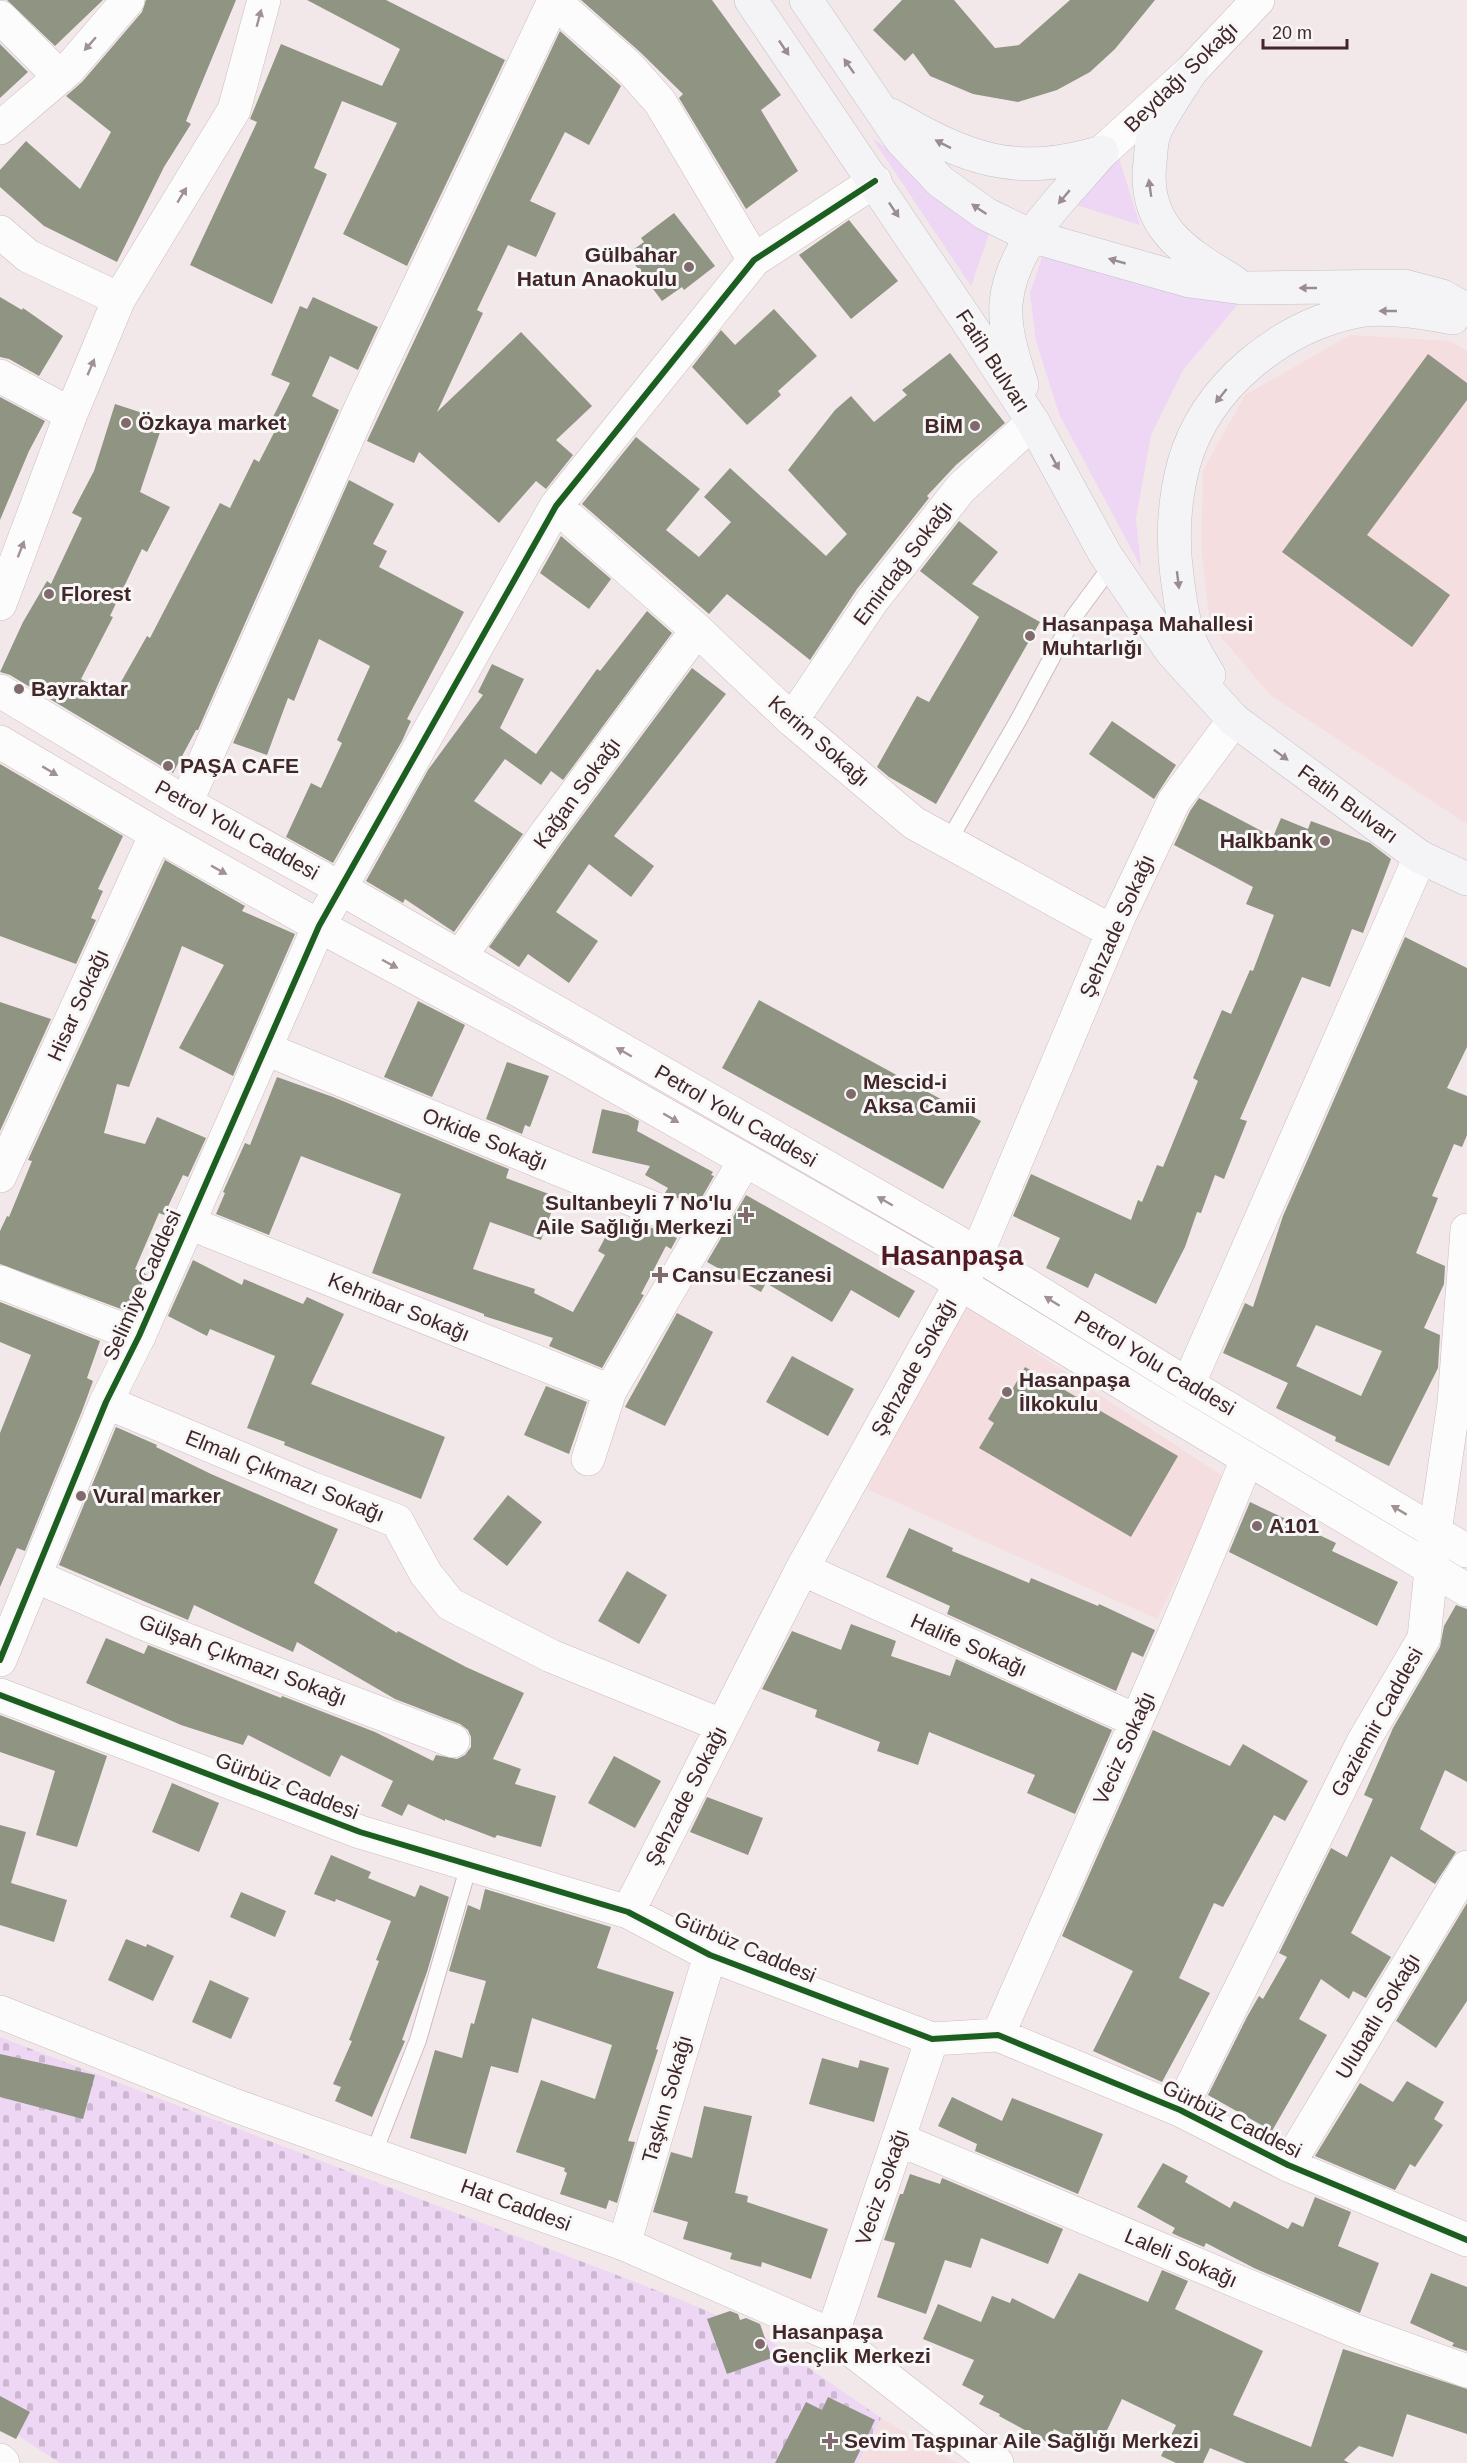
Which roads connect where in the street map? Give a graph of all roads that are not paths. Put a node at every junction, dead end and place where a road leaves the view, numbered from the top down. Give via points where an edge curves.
1 (128, 0) edge
2 (264, 0) edge
3 (554, 0) edge
4 (751, 0) edge
5 (806, 0) edge
6 (1258, 0) edge
7 (0, 17) edge
8 (1192, 70) junction
9 (60, 77) junction
10 (879, 108) junction
11 (0, 128) edge
12 (1102, 152) junction
13 (875, 182) junction
14 (0, 232) edge
15 (1031, 236) junction
16 (754, 260) junction
17 (1243, 288) junction
18 (119, 299) junction
19 (1467, 310) edge
20 (1467, 321) edge
21 (0, 376) edge
22 (71, 414) junction
23 (1033, 422) junction
24 (556, 506) junction
25 (1112, 565) junction
26 (0, 604) edge
27 (697, 630) junction
28 (0, 691) edge
29 (792, 720) junction
30 (1234, 720) junction
31 (0, 742) edge
32 (186, 803) junction
33 (156, 834) junction
34 (948, 842) junction
35 (1420, 857) junction
36 (1467, 879) edge
37 (340, 888) junction
38 (319, 926) junction
39 (1113, 932) junction
40 (460, 957) junction
41 (266, 1049) junction
42 (745, 1160) junction
43 (0, 1176) edge
44 (189, 1222) junction
45 (704, 1229) junction
46 (1467, 1230) edge
47 (977, 1254) junction
48 (0, 1282) edge
49 (960, 1283) junction
50 (139, 1336) junction
51 (1188, 1385) junction
52 (610, 1391) junction
53 (106, 1402) junction
54 (588, 1459) dead end
55 (1247, 1459) junction
56 (1435, 1532) junction
57 (1467, 1551) edge
58 (802, 1569) junction
59 (1433, 1570) junction
60 (34, 1576) junction
61 (1467, 1590) edge
62 (0, 1660) edge
63 (0, 1695) edge
64 (1135, 1720) junction
65 (721, 1725) junction
66 (453, 1741) dead end
67 (469, 1864) junction
68 (1467, 1867) edge
69 (628, 1912) junction
70 (710, 1955) junction
71 (0, 2012) edge
72 (998, 2036) junction
73 (932, 2039) junction
74 (1180, 2110) junction
75 (898, 2139) junction
76 (373, 2155) junction
77 (1288, 2165) junction
78 (1467, 2240) edge
79 (624, 2244) junction
80 (832, 2335) junction
81 (1467, 2371) edge
82 (997, 2463) edge

1 -> 9 street
18 -> 2 street via 234,110
3 - 16 street via 628,66 660,102
3 - 32 street via 363,403
4 -> 13 main road, Fatih Bulvarı
10 -> 5 main road
6 - 8 street, Beydağı Sokağı
7 - 9 street
8 - 12 street, Beydağı Sokağı
17 -> 8 main road via 1188,254 1168,234 1153,207 1148,179 1154,135
9 - 11 street
12 -> 10 main road via 1050,164 1013,164 980,158 950,147
15 -> 10 main road via 986,214 941,182 901,140
12 -> 15 main road
13 - 16 street, Selimiye Caddesi
13 -> 23 main road, Fatih Bulvarı
14 - 18 street via 28,256
17 -> 15 main road via 1189,282
15 - 23 main road via 1006,303 1009,340
16 - 24 street, Selimiye Caddesi
19 -> 17 main road via 1442,296 1404,286
22 -> 18 street
20 -> 30 main road, Fatih Bulvarı via 1416,311 1359,311 1277,343 1217,398 1184,462 1174,525 1175,559 1191,642
21 - 22 street
26 -> 22 street
23 -> 25 main road, Fatih Bulvarı
23 - 29 street, Emirdağ Sokağı via 961,488 872,601
24 - 27 street, Kerim Sokağı
24 - 37 street, Selimiye Caddesi
25 - 30 main road, Fatih Bulvarı via 1171,651
25 - 34 lane via 1073,618
27 - 29 street, Kerim Sokağı
27 - 40 street, Kağan Sokağı
28 - 32 street, Petrol Yolu Caddesi
29 - 34 street, Kerim Sokağı via 914,823
30 -> 35 main road, Fatih Bulvarı
30 - 39 street, Şehzade Sokağı via 1174,801
31 -> 33 street, Petrol Yolu Caddesi
32 - 37 street, Petrol Yolu Caddesi
33 -> 38 street, Petrol Yolu Caddesi
33 - 43 street, Hisar Sokağı
34 - 39 street, Kerim Sokağı
35 - 36 main road, Fatih Bulvarı
35 - 51 street
37 - 38 street, Selimiye Caddesi
37 - 40 street, Petrol Yolu Caddesi
38 - 41 street, Selimiye Caddesi
38 -> 42 street, Petrol Yolu Caddesi
39 - 47 street, Şehzade Sokağı
47 -> 40 street, Petrol Yolu Caddesi
41 - 44 street, Selimiye Caddesi
41 - 45 street, Orkide Sokağı
42 - 45 street
42 - 49 street, Petrol Yolu Caddesi
44 - 50 street, Selimiye Caddesi
44 - 52 street, Kehribar Sokağı
45 - 52 street
46 - 56 street, Gaziemir Caddesi via 1454,1402
47 - 49 street, Şehzade Sokağı
51 -> 47 street, Petrol Yolu Caddesi
48 - 50 street
49 - 55 street, Petrol Yolu Caddesi
49 - 58 street, Şehzade Sokağı
50 - 53 street, Selimiye Caddesi
56 -> 51 street, Petrol Yolu Caddesi
52 - 54 street
53 - 60 street, Selimiye Caddesi
53 - 65 street, Elmalı Çıkmazı Sokağı via 397,1521 426,1574 450,1604 551,1656
55 - 59 street, Petrol Yolu Caddesi
55 - 64 street, Veciz Sokağı via 1185,1614
56 - 57 street, Petrol Yolu Caddesi
56 - 59 street, Gaziemir Caddesi
58 - 64 street, Halife Sokağı
58 - 65 street, Şehzade Sokağı
59 - 61 street, Petrol Yolu Caddesi
59 - 74 street, Gaziemir Caddesi via 1424,1638 1363,1742
60 - 62 street, Selimiye Caddesi
60 - 66 street, Gülşah Çıkmazı Sokağı via 140,1622
63 - 67 street, Gürbüz Caddesi via 360,1832
64 - 72 street, Veciz Sokağı
65 - 69 street, Şehzade Sokağı
67 - 69 street, Gürbüz Caddesi
67 - 76 lane via 418,2040
68 - 77 street, Ulubatlı Sokağı
69 - 70 street, Gürbüz Caddesi
70 - 73 street, Gürbüz Caddesi
70 - 79 street, Taşkın Sokağı
71 - 76 street, Hat Caddesi via 231,2104
72 - 73 street, Gürbüz Caddesi
72 - 74 street, Gürbüz Caddesi
73 - 75 street, Veciz Sokağı
74 - 77 street, Gürbüz Caddesi
75 - 80 street, Veciz Sokağı
75 - 81 street, Laleli Sokağı via 1353,2330
76 - 79 street, Hat Caddesi
77 - 78 street, Gürbüz Caddesi
79 - 80 street, Hat Caddesi
80 - 82 street, Hat Caddesi

